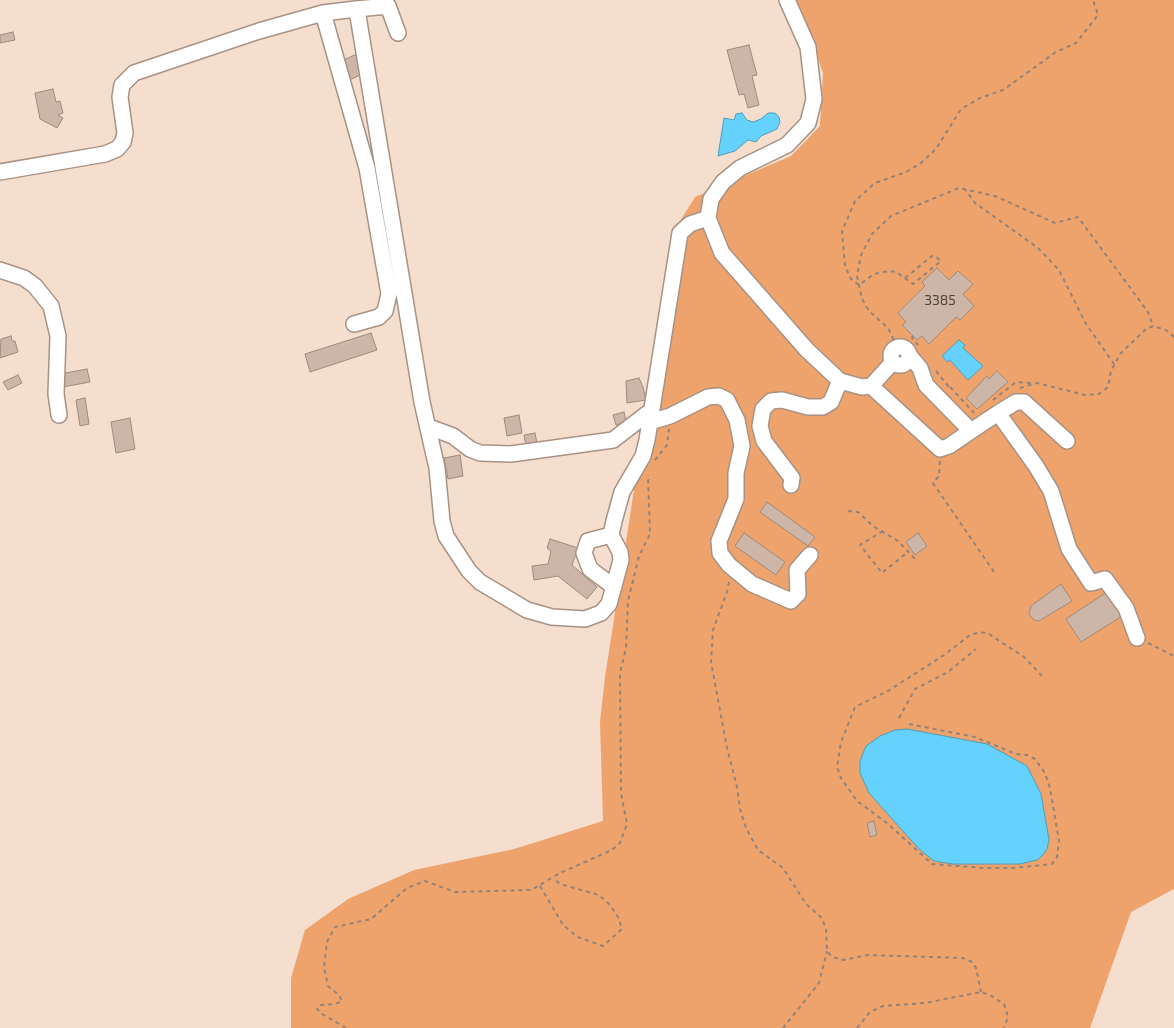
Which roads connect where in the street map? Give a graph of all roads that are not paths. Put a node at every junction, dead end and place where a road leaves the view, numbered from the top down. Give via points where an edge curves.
1 (787, 0) edge
2 (356, 9) junction
3 (323, 13) junction
4 (398, 33) dead end
5 (369, 80) junction
6 (345, 88) junction
7 (0, 172) edge
8 (708, 218) junction
9 (0, 270) edge
10 (354, 324) dead end
11 (840, 381) junction
12 (871, 386) junction
13 (995, 407) junction
14 (59, 415) dead end
15 (651, 416) junction
16 (429, 427) junction
17 (971, 431) junction
18 (1067, 441) dead end
19 (791, 485) dead end
20 (611, 536) junction
21 (810, 555) dead end
22 (614, 587) junction
23 (1137, 638) road end

1 - 8 street via 808,47 814,99 808,123 787,145 740,168 723,182 711,199
2 - 3 street
2 - 4 street via 388,6
2 - 5 street
3 - 6 street
3 - 7 street via 134,73 122,86 120,97 126,133 116,149 104,154
5 - 6 street
5 - 16 street via 422,402
6 - 10 street via 372,190 390,294 379,317
8 - 11 street via 722,253 807,350
8 - 15 street via 690,224 680,233
9 - 14 street via 24,278 51,306 58,336
11 - 12 street
11 - 19 street via 831,402 823,408 782,400 771,401 762,409 760,426 764,441 792,478
12 - 17 street via 940,449
12 - 17 street via 893,362 891,355 903,351 920,368 926,385
13 - 17 street
13 - 18 street via 1024,402
13 - 23 street via 1051,491 1069,549 1091,583 1105,579 1126,608
15 - 16 street via 612,440 511,454 480,453 453,436
15 - 20 street via 643,456 622,492
15 - 21 street via 667,417 708,397 719,396 727,400 735,413 742,446 736,473 737,490 718,541 720,553 752,584 791,600 798,594 797,570
16 - 22 street via 446,536 480,582 527,610 569,619 585,619 601,613 609,604
20 - 22 street via 621,560
20 - 22 street via 588,541 584,553 590,569

